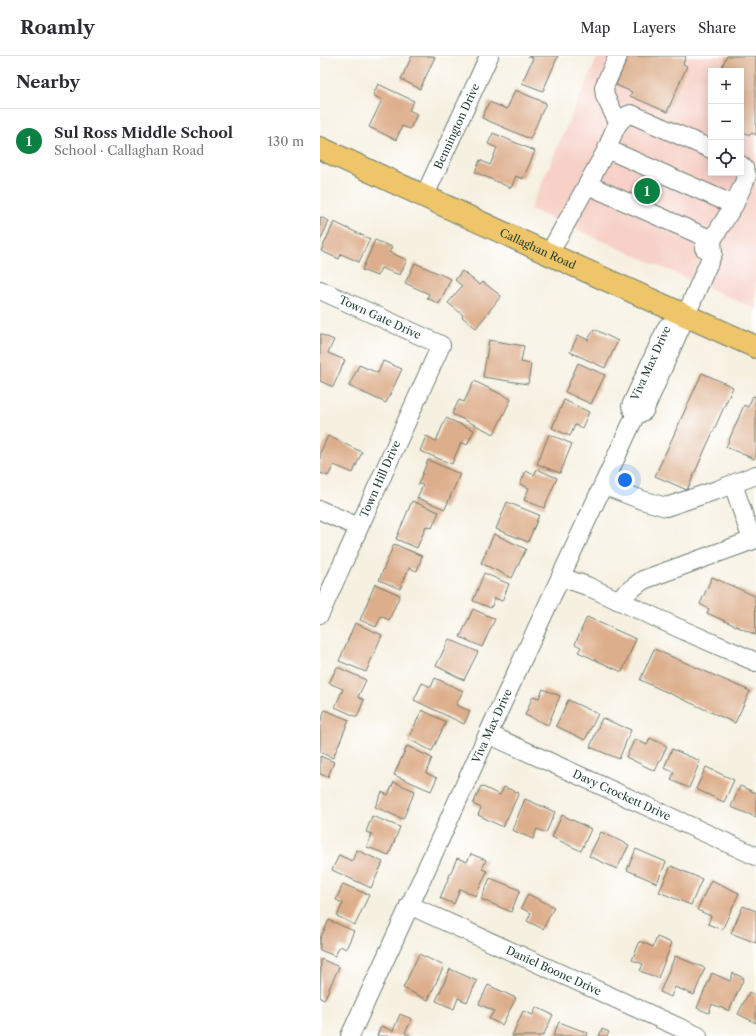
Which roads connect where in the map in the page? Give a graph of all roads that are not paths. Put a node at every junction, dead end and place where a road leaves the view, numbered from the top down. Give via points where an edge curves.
1 (488, 56) edge
2 (618, 56) edge
3 (618, 122) junction
4 (320, 148) edge
5 (708, 148) edge
6 (607, 149) junction
7 (744, 168) edge
8 (588, 185) junction
9 (424, 197) junction
10 (734, 205) junction
11 (712, 240) junction
12 (549, 254) junction
13 (320, 290) edge
14 (680, 313) junction
15 (441, 345) joint
16 (756, 347) edge
17 (756, 476) edge
18 (733, 484) junction
19 (603, 485) junction
20 (320, 510) edge
21 (358, 527) junction
22 (754, 540) edge
23 (561, 577) junction
24 (617, 600) junction
25 (320, 614) edge
26 (756, 662) edge
27 (488, 734) junction
28 (756, 856) edge
29 (409, 905) junction
30 (350, 1036) edge
31 (698, 1036) edge

1 - 9 street, Bennington Drive
2 - 3 street via 604,87 605,96
3 - 5 street via 631,114
3 - 6 street
4 - 9 main road, Callaghan Road
6 - 8 street
6 - 10 street
7 - 10 street, Viva Max Drive via 747,176
8 - 11 street
8 - 12 street
9 - 12 main road, Callaghan Road
10 - 11 street, Viva Max Drive
11 - 14 street, Viva Max Drive via 702,249
12 - 14 main road, Callaghan Road
13 - 15 street, Town Gate Drive
14 - 16 main road, Callaghan Road
14 - 19 street, Viva Max Drive via 631,406 635,416
15 - 21 street, Town Hill Drive
17 - 18 street
18 - 19 street via 666,506
18 - 22 street
19 - 23 street, Viva Max Drive
20 - 21 street
21 - 25 street, Town Hill Drive
22 - 24 street via 642,580
23 - 24 street
23 - 27 street, Viva Max Drive
24 - 26 street
27 - 28 street, Davy Crockett Drive
27 - 29 street, Viva Max Drive
29 - 30 street, Viva Max Drive
29 - 31 street, Daniel Boone Drive

